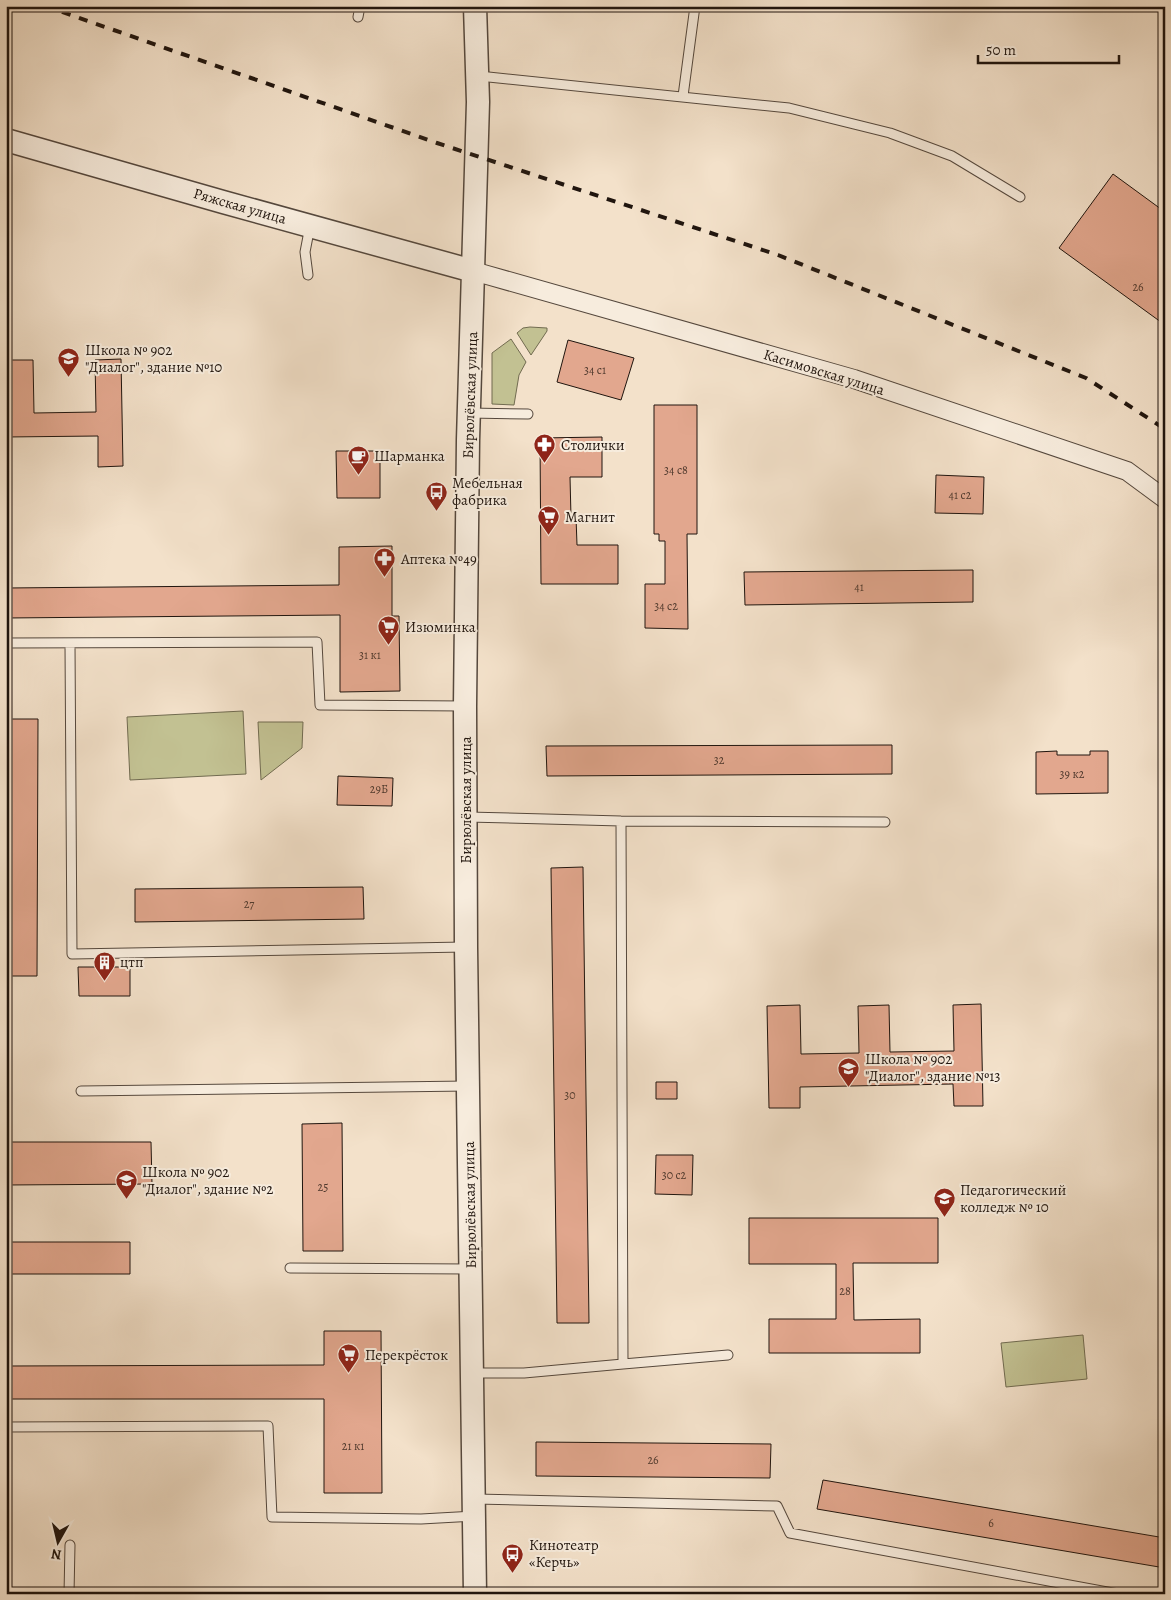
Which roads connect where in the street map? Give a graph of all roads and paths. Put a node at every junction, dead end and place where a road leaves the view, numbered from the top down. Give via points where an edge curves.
1 (360, 6) edge
2 (475, 6) edge
3 (695, 6) edge
4 (358, 17) dead end
5 (478, 76) junction
6 (683, 96) junction
7 (6, 140) edge
8 (1020, 197) dead end
9 (310, 226) junction
10 (473, 271) junction
11 (308, 275) dead end
12 (469, 413) junction
13 (528, 414) dead end
14 (1165, 499) edge
15 (6, 643) edge
16 (70, 644) junction
17 (466, 706) junction
18 (466, 817) junction
19 (621, 821) junction
20 (886, 822) dead end
21 (466, 947) junction
22 (468, 1086) junction
23 (80, 1091) dead end
24 (290, 1268) dead end
25 (470, 1269) junction
26 (728, 1355) dead end
27 (623, 1364) junction
28 (472, 1373) junction
29 (6, 1427) edge
30 (475, 1507) junction
31 (70, 1545) dead end
32 (69, 1594) edge
33 (475, 1594) edge
34 (1118, 1594) edge

1 - 4 lane
2 - 5 street, Бирюлёвская улица
3 - 6 lane
5 - 6 lane
5 - 10 street, Бирюлёвская улица
6 - 8 lane via 789,108 890,132 952,156
7 - 9 street, Ряжская улица
9 - 10 street, Ряжская улица
9 - 11 lane via 305,252
10 - 12 street, Бирюлёвская улица
10 - 14 street, Касимовская улица via 854,379 1127,471
12 - 13 lane
12 - 17 street, Бирюлёвская улица
15 - 16 lane
16 - 17 lane via 317,642 320,705
16 - 21 lane via 72,954
17 - 18 street, Бирюлёвская улица
18 - 19 lane
18 - 21 street, Бирюлёвская улица
19 - 20 lane
19 - 27 lane
21 - 22 street, Бирюлёвская улица
22 - 23 lane
22 - 25 street, Бирюлёвская улица
24 - 25 lane
25 - 28 street, Бирюлёвская улица
26 - 27 lane
27 - 28 lane via 524,1373
28 - 30 street, Бирюлёвская улица
29 - 30 lane via 268,1426 272,1517 421,1520
30 - 33 street, Бирюлёвская улица
30 - 34 lane via 777,1506 790,1533
31 - 32 lane

